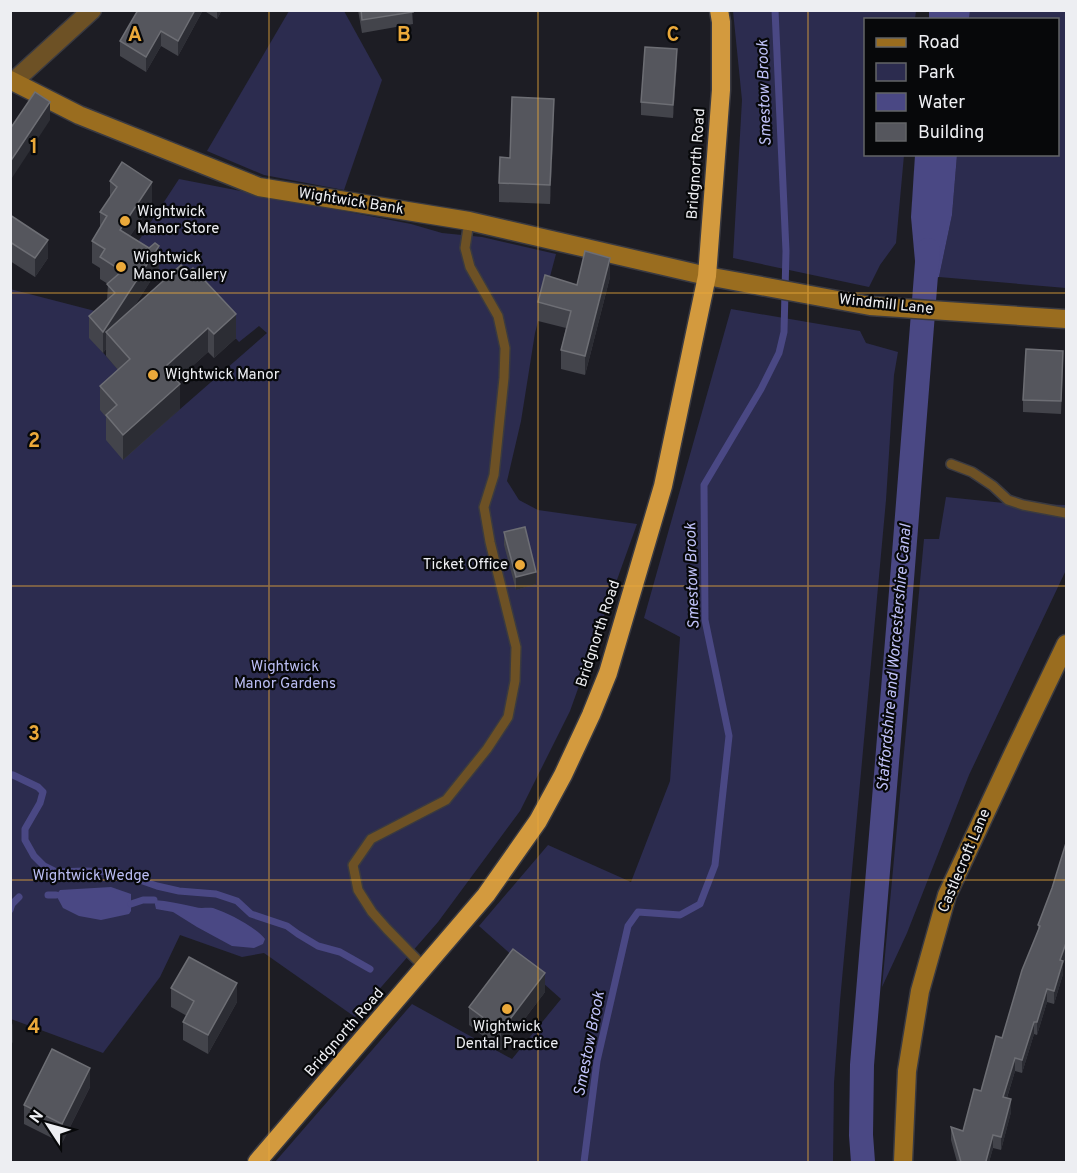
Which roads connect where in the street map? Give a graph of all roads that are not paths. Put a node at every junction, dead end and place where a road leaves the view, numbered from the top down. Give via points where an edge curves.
1 (92, 10) edge
2 (719, 10) edge
3 (12, 81) edge
4 (469, 222) junction
5 (707, 276) junction
6 (1066, 319) edge
7 (951, 464) dead end
8 (1066, 513) edge
9 (1066, 644) edge
10 (425, 968) junction
11 (257, 1162) edge
12 (903, 1162) edge

1 - 3 street
2 - 5 highway, Bridgnorth Road via 721,90
3 - 4 street, Wightwick Bank via 79,115 259,187
4 - 5 street, Wightwick Bank
4 - 10 lane via 465,248 470,267 498,316 505,348 494,475 484,507 516,647 515,681 508,717 446,800 371,839 353,865 358,890 372,912
5 - 6 street, Windmill Lane via 870,306
5 - 10 highway, Bridgnorth Road via 663,486 608,673 591,715 538,821 486,896
7 - 8 lane via 972,471 1008,500
9 - 12 street, Castlecroft Lane via 947,895 920,991 907,1071
10 - 11 highway, Bridgnorth Road

